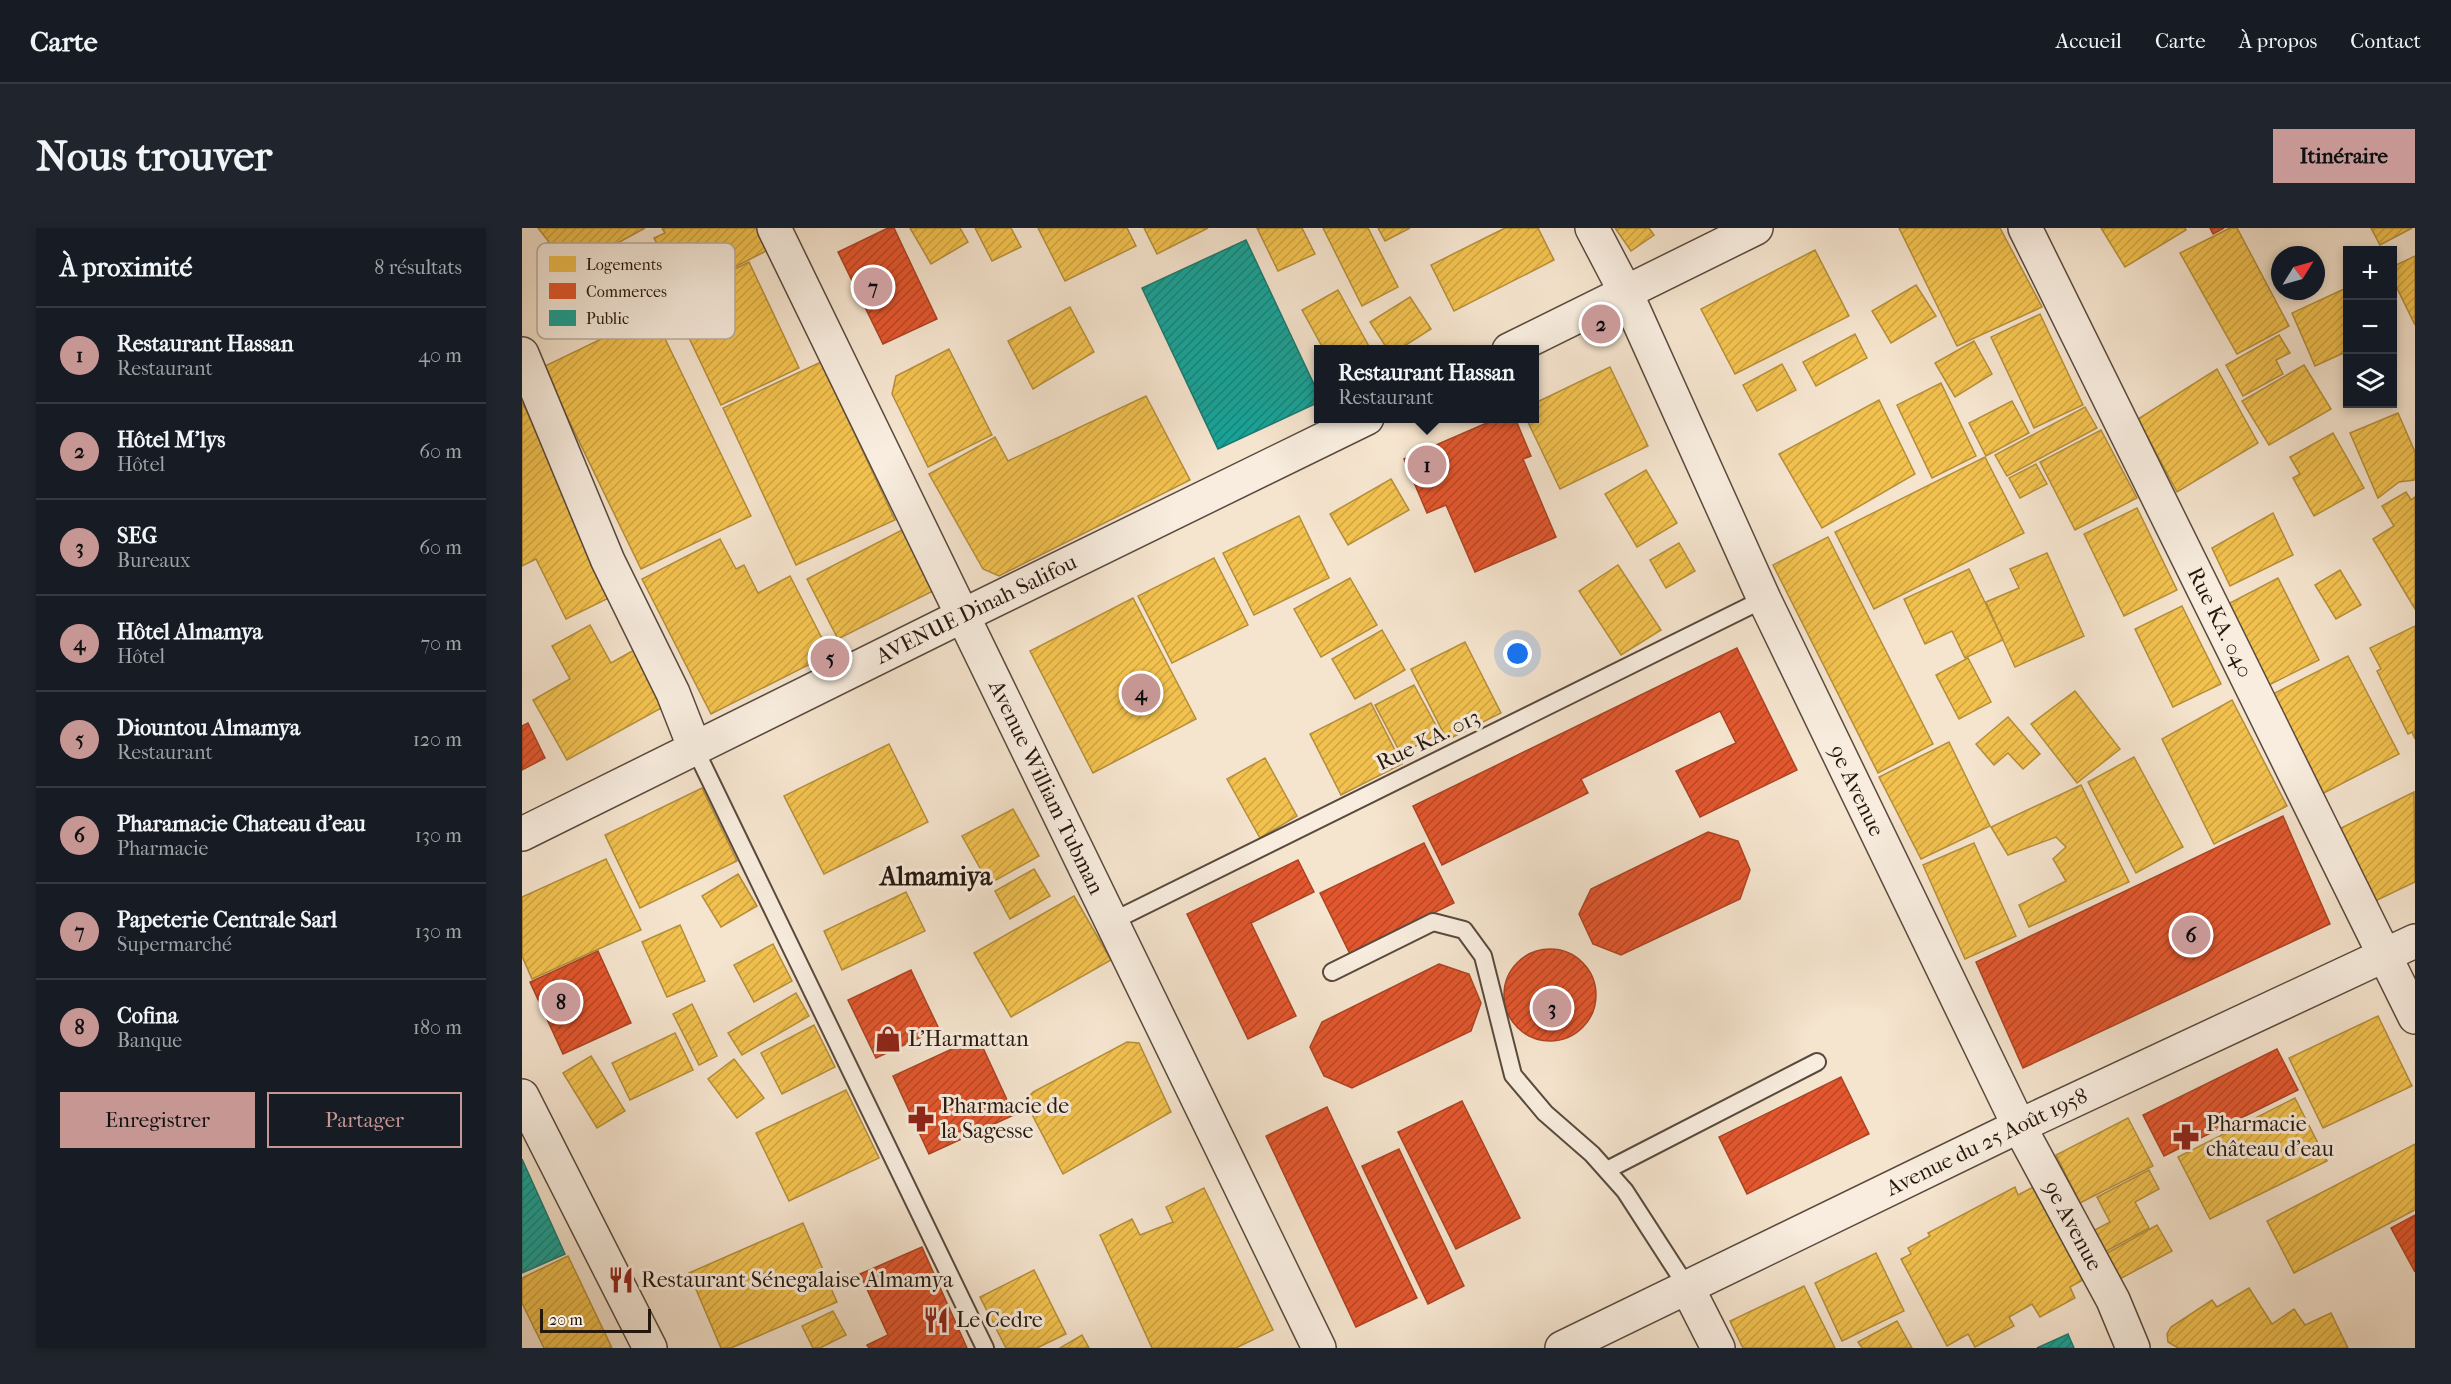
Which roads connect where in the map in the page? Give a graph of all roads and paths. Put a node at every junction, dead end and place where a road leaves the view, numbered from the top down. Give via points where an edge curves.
1 (774, 228) edge
2 (1593, 228) edge
3 (1756, 228) edge
4 (2025, 228) edge
5 (1626, 293) junction
6 (1519, 345) edge
7 (522, 354) edge
8 (1357, 423) edge
9 (1764, 599) junction
10 (962, 616) junction
11 (695, 749) junction
12 (522, 834) edge
13 (1111, 922) junction
14 (2415, 941) edge
15 (2386, 955) junction
16 (1332, 972) dead end
17 (2415, 1017) edge
18 (1817, 1062) dead end
19 (522, 1096) edge
20 (2019, 1126) junction
21 (1607, 1170) junction
22 (1687, 1287) junction
23 (650, 1348) edge
24 (986, 1348) edge
25 (1319, 1348) edge
26 (1562, 1348) edge
27 (1718, 1348) edge
28 (2133, 1348) edge

1 - 10 street, Avenue William Tubman
2 - 5 street, 9e Avenue
3 - 5 street
4 - 15 street, Rue KA. 040
5 - 6 street
5 - 9 street, 9e Avenue
7 - 11 street via 608,561 674,693
8 - 10 street, AVENUE Dinah Salifou
9 - 13 lane, Rue KA. 013
9 - 20 street, 9e Avenue
10 - 11 street, AVENUE Dinah Salifou
10 - 13 street, Avenue William Tubman
11 - 12 street, AVENUE Dinah Salifou
11 - 24 lane
13 - 25 street, Avenue William Tubman
14 - 15 street, Avenue du 25 Août 1958
15 - 17 street, Rue KA. 040
15 - 20 street, Avenue du 25 Août 1958
16 - 21 lane via 1433,922 1464,930 1484,956 1513,1075 1545,1113
18 - 21 lane
19 - 23 street
20 - 22 street, Avenue du 25 Août 1958
20 - 28 street, 9e Avenue via 2113,1300
21 - 22 lane via 1625,1191
22 - 26 street, Avenue du 25 Août 1958
22 - 27 street

